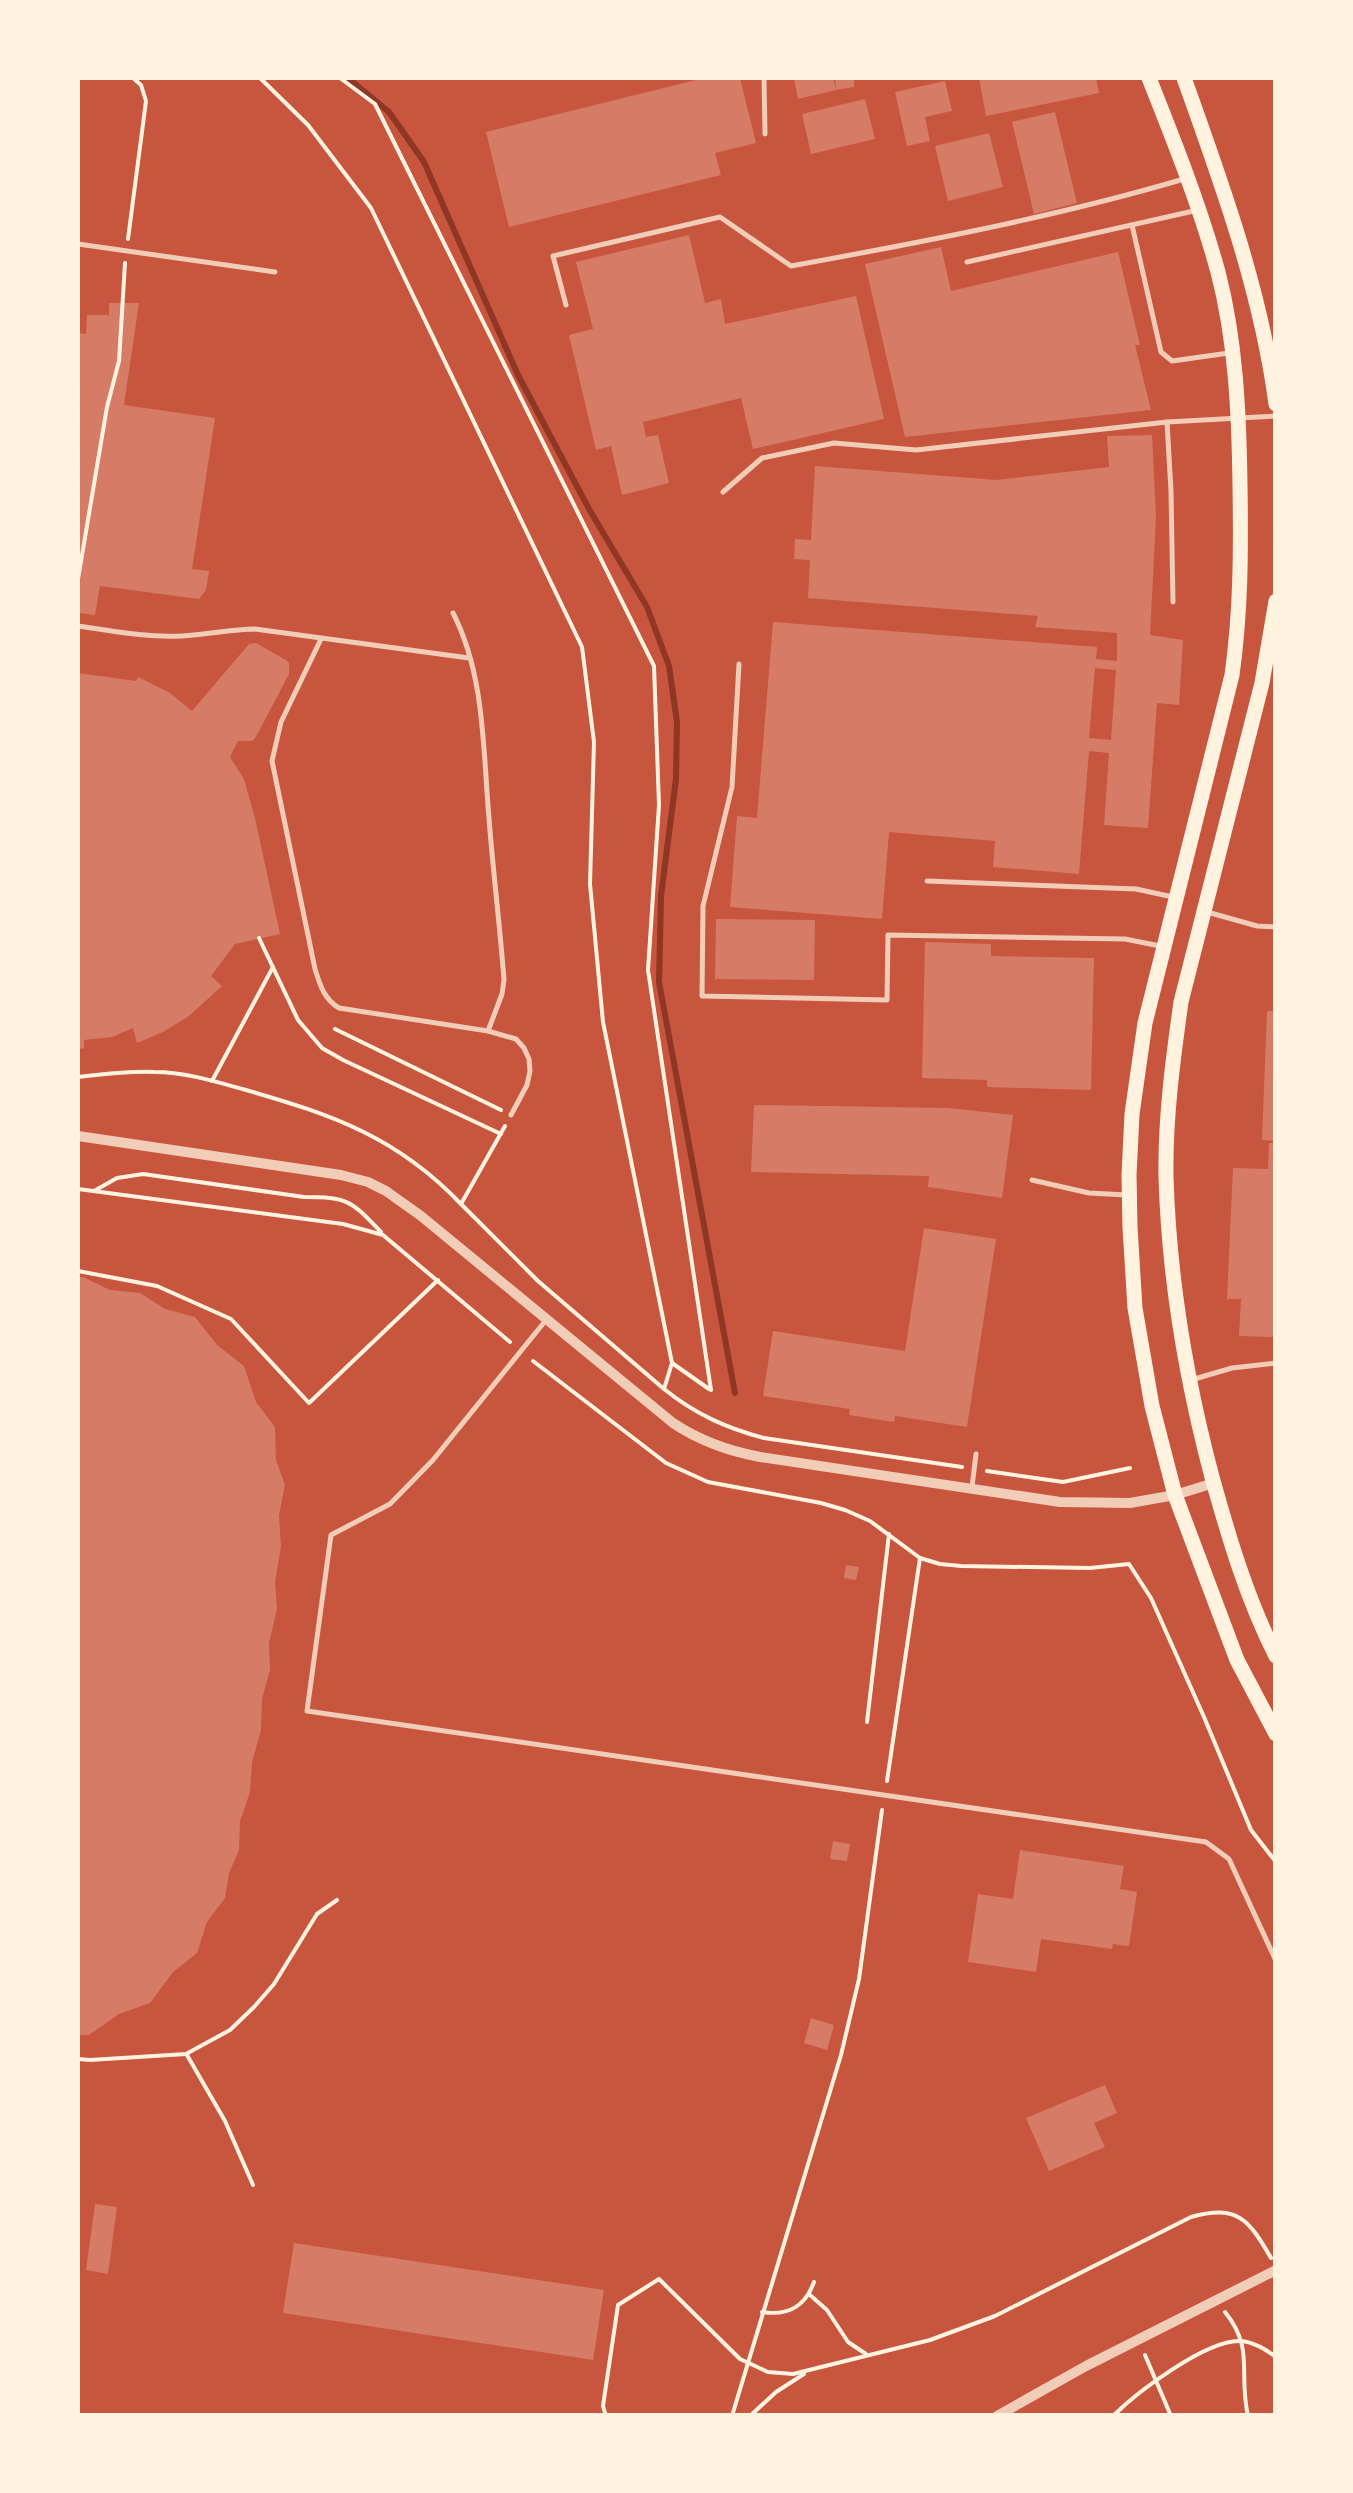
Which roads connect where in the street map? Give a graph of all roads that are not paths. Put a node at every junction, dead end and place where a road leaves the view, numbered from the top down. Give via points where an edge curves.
1 (764, 78) edge
2 (1149, 78) edge
3 (1184, 78) edge
4 (766, 134) dead end
5 (1187, 178) junction
6 (1198, 210) junction
7 (1132, 225) junction
8 (78, 244) edge
9 (966, 262) dead end
10 (276, 272) dead end
11 (566, 305) dead end
12 (1232, 352) junction
13 (1273, 369) edge
14 (1275, 394) edge
15 (1276, 416) edge
16 (1238, 417) junction
17 (1167, 422) junction
18 (723, 492) dead end
19 (1173, 602) dead end
20 (1275, 602) edge
21 (453, 613) dead end
22 (78, 626) edge
23 (321, 639) junction
24 (469, 658) junction
25 (739, 664) dead end
26 (927, 881) dead end
27 (1176, 898) junction
28 (1204, 911) junction
29 (1276, 927) edge
30 (1163, 946) junction
31 (488, 1031) junction
32 (512, 1114) road end
33 (78, 1136) edge
34 (1032, 1180) dead end
35 (1130, 1195) junction
36 (546, 1320) junction
37 (1276, 1363) edge
38 (1190, 1380) junction
39 (976, 1454) dead end
40 (1214, 1483) junction
41 (972, 1490) junction
42 (1174, 1495) junction
43 (1276, 1656) edge
44 (1276, 1734) edge
45 (1276, 1961) edge
46 (1276, 2268) edge
47 (997, 2416) edge

1 - 4 lane
2 - 5 main road
3 - 13 main road
5 - 6 main road
5 - 11 lane via 960,235 791,266 720,217 553,256
6 - 7 lane
6 - 12 main road
7 - 9 lane
7 - 12 lane via 1161,352 1172,361
8 - 10 lane
12 - 16 main road
13 - 14 main road
15 - 16 lane
16 - 17 lane
16 - 27 main road via 1238,632
17 - 18 lane via 916,450 834,443 762,458
17 - 19 lane
20 - 28 main road via 1262,682
21 - 24 lane
22 - 23 lane via 153,636 255,629
23 - 24 lane
23 - 31 lane via 280,722 272,760 322,991 339,1008
24 - 31 lane via 504,980
25 - 30 lane via 732,787 703,906 702,996 887,1000 888,935 1125,939
26 - 27 lane via 1136,889
27 - 30 main road
28 - 29 lane
28 - 38 main road via 1175,1046 1166,1175
30 - 35 main road via 1132,1114
31 - 32 lane via 516,1040 530,1059 527,1085
33 - 36 street via 368,1182 422,1216
34 - 35 lane
35 - 42 main road via 1135,1308
36 - 41 street via 673,1423 710,1444
36 - 45 lane via 390,1504 331,1535 306,1711 1206,1842 1229,1859
37 - 38 lane
38 - 40 main road
39 - 41 lane
40 - 42 street
40 - 43 main road via 1248,1594
41 - 42 street via 1074,1503
42 - 44 main road via 1237,1660
46 - 47 street

